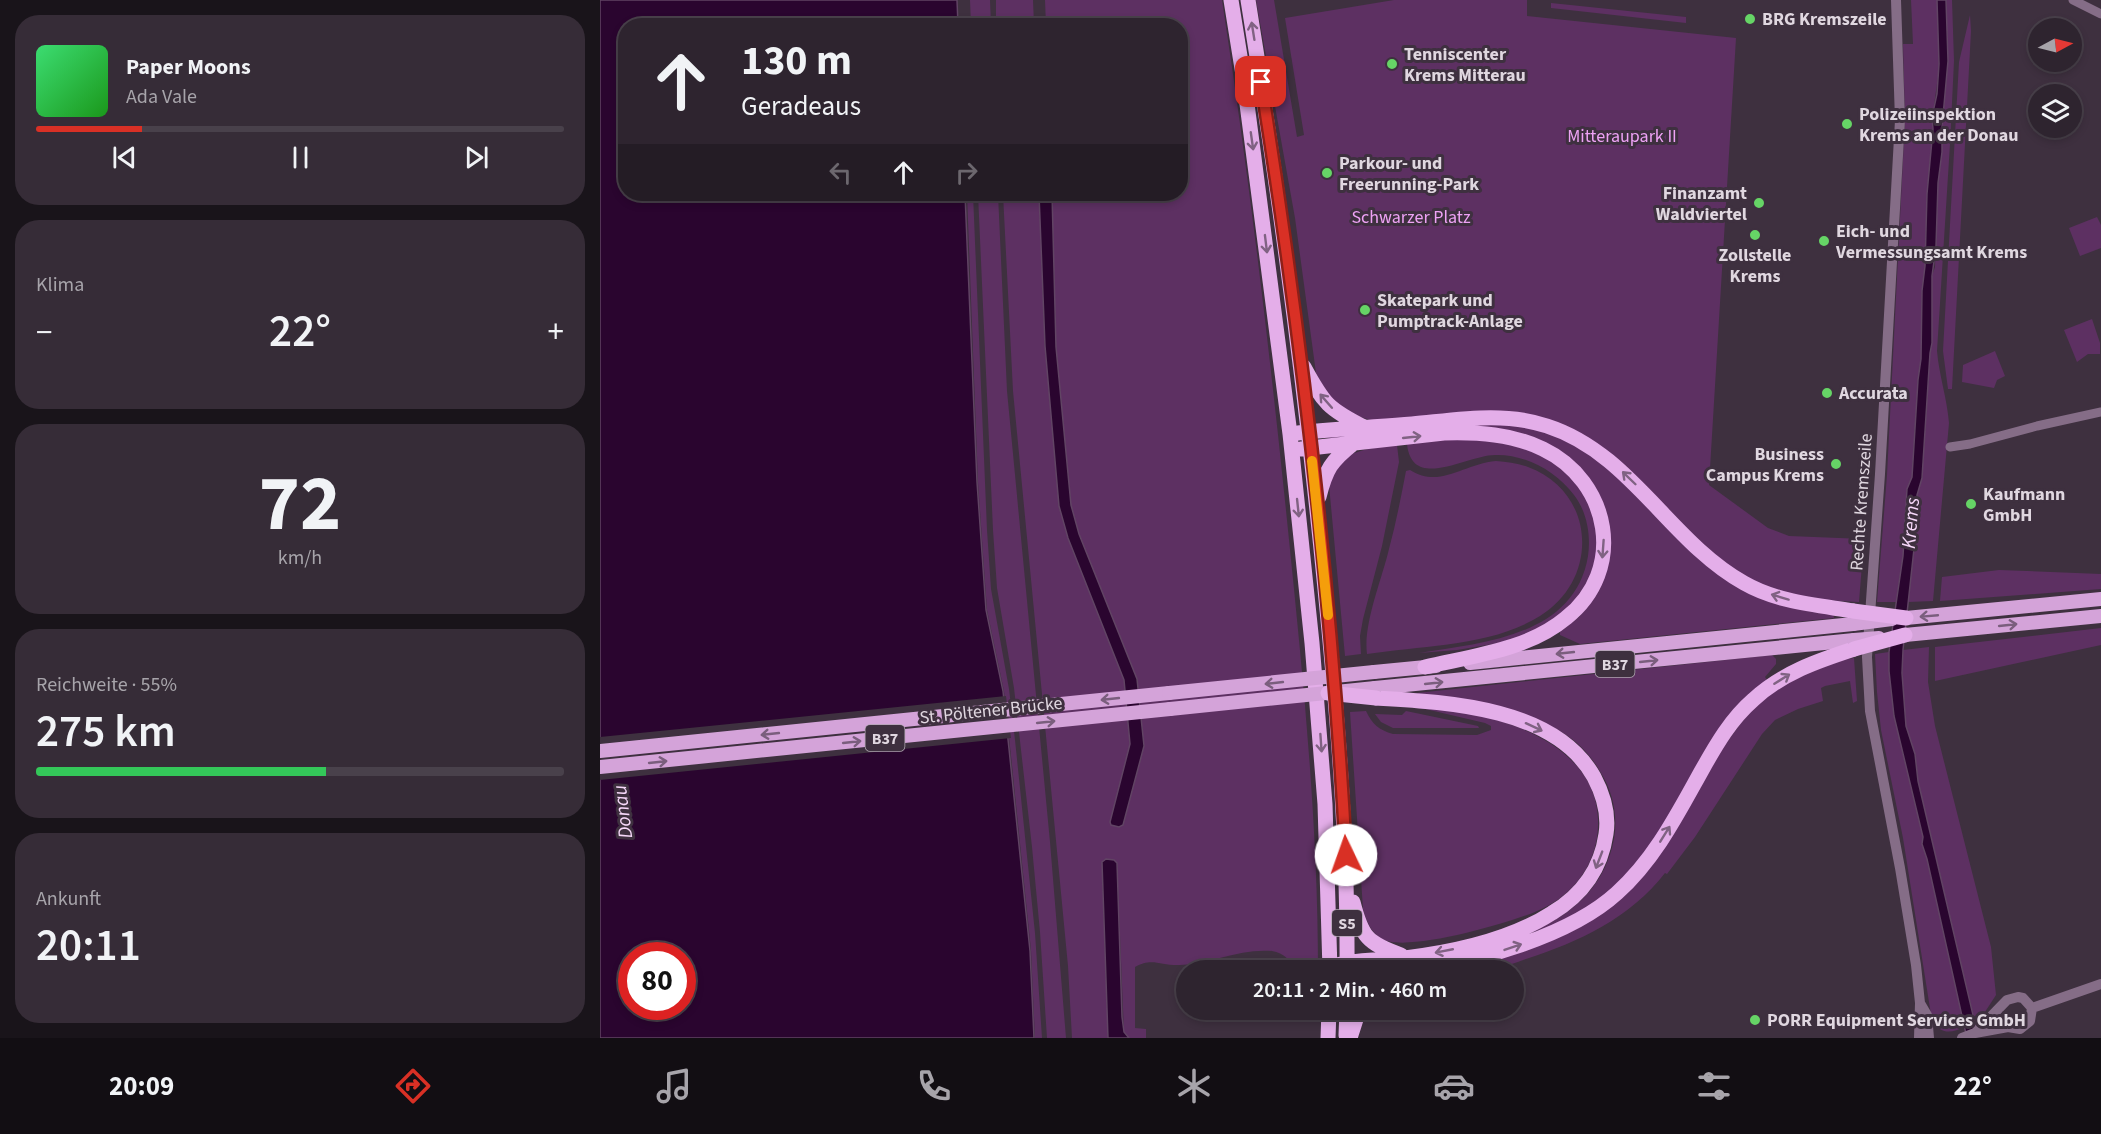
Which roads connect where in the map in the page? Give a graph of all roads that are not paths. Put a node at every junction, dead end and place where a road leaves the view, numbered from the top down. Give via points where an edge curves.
1 (1231, 0) edge
2 (1248, 0) edge
3 (1896, 0) edge
4 (2073, 0) edge
5 (2101, 14) edge
6 (1300, 360) junction
7 (2101, 412) edge
8 (1366, 428) junction
9 (1309, 440) junction
10 (1291, 442) junction
11 (1354, 443) junction
12 (1950, 447) dead end
13 (1317, 506) junction
14 (2101, 600) edge
15 (2101, 616) edge
16 (1853, 618) junction
17 (1906, 618) joint
18 (1905, 635) joint
19 (1854, 645) junction
20 (1425, 667) junction
21 (1328, 693) joint
22 (1376, 693) junction
23 (600, 751) edge
24 (600, 767) edge
25 (1347, 875) junction
26 (1330, 960) edge
27 (1347, 960) edge
28 (1403, 960) edge
29 (1423, 960) edge
30 (1467, 960) edge
31 (2101, 984) edge
32 (1920, 1003) junction
33 (2032, 1008) junction
34 (2000, 1009) junction
35 (1329, 1020) edge
36 (1347, 1020) edge
37 (1355, 1020) edge
38 (2003, 1027) junction
39 (1975, 1033) junction
40 (2020, 1033) edge
41 (1328, 1038) edge
42 (1348, 1038) edge
43 (1919, 1038) edge
44 (1929, 1038) edge
45 (1962, 1038) edge
46 (1992, 1038) edge

1 -> 10 highway
6 -> 2 highway
3 - 32 street, Rechte Kremszeile via 1899,140 1867,657 1870,711 1900,868
4 - 5 street
8 -> 6 highway via 1330,407
6 - 9 highway
7 - 12 street
8 - 9 highway
16 -> 8 highway via 1745,584 1700,551 1607,458 1565,432 1527,421 1494,418
9 - 10 highway
9 - 11 highway
9 - 13 highway
10 -> 26 highway, S5 via 1326,815
11 - 13 highway via 1328,468
11 -> 20 highway via 1456,433 1519,440 1544,449 1569,466 1594,497 1600,514 1604,550 1600,568 1587,596 1569,616 1527,641
13 - 25 highway, S5
14 -> 17 main road
18 -> 15 main road
16 - 17 highway, bridge
16 -> 20 main road, B37
18 - 19 highway, bridge
22 -> 19 main road, B37
30 -> 19 highway via 1553,932 1616,895 1648,860 1723,736 1752,700 1783,677
20 -> 23 main road, St. Pöltener Brücke / B37, bridge
21 - 22 highway, bridge
24 -> 21 main road, St. Pöltener Brücke / B37, bridge
22 -> 29 highway via 1504,715 1552,735 1590,770 1606,812 1604,849 1597,867 1563,907 1492,939
25 - 27 highway, S5
25 - 28 highway via 1364,934
31 - 33 street
32 - 43 street, Rechte Kremszeile
32 - 44 street, Rechte Kremszeile via 1927,1015
33 - 34 street via 2018,997 2007,999
33 - 40 street via 2030,1021
34 - 38 street
34 - 39 street
35 - 41 highway
36 - 42 highway
37 - 42 highway
38 - 39 street
38 - 40 street
39 - 45 street
39 - 46 street

